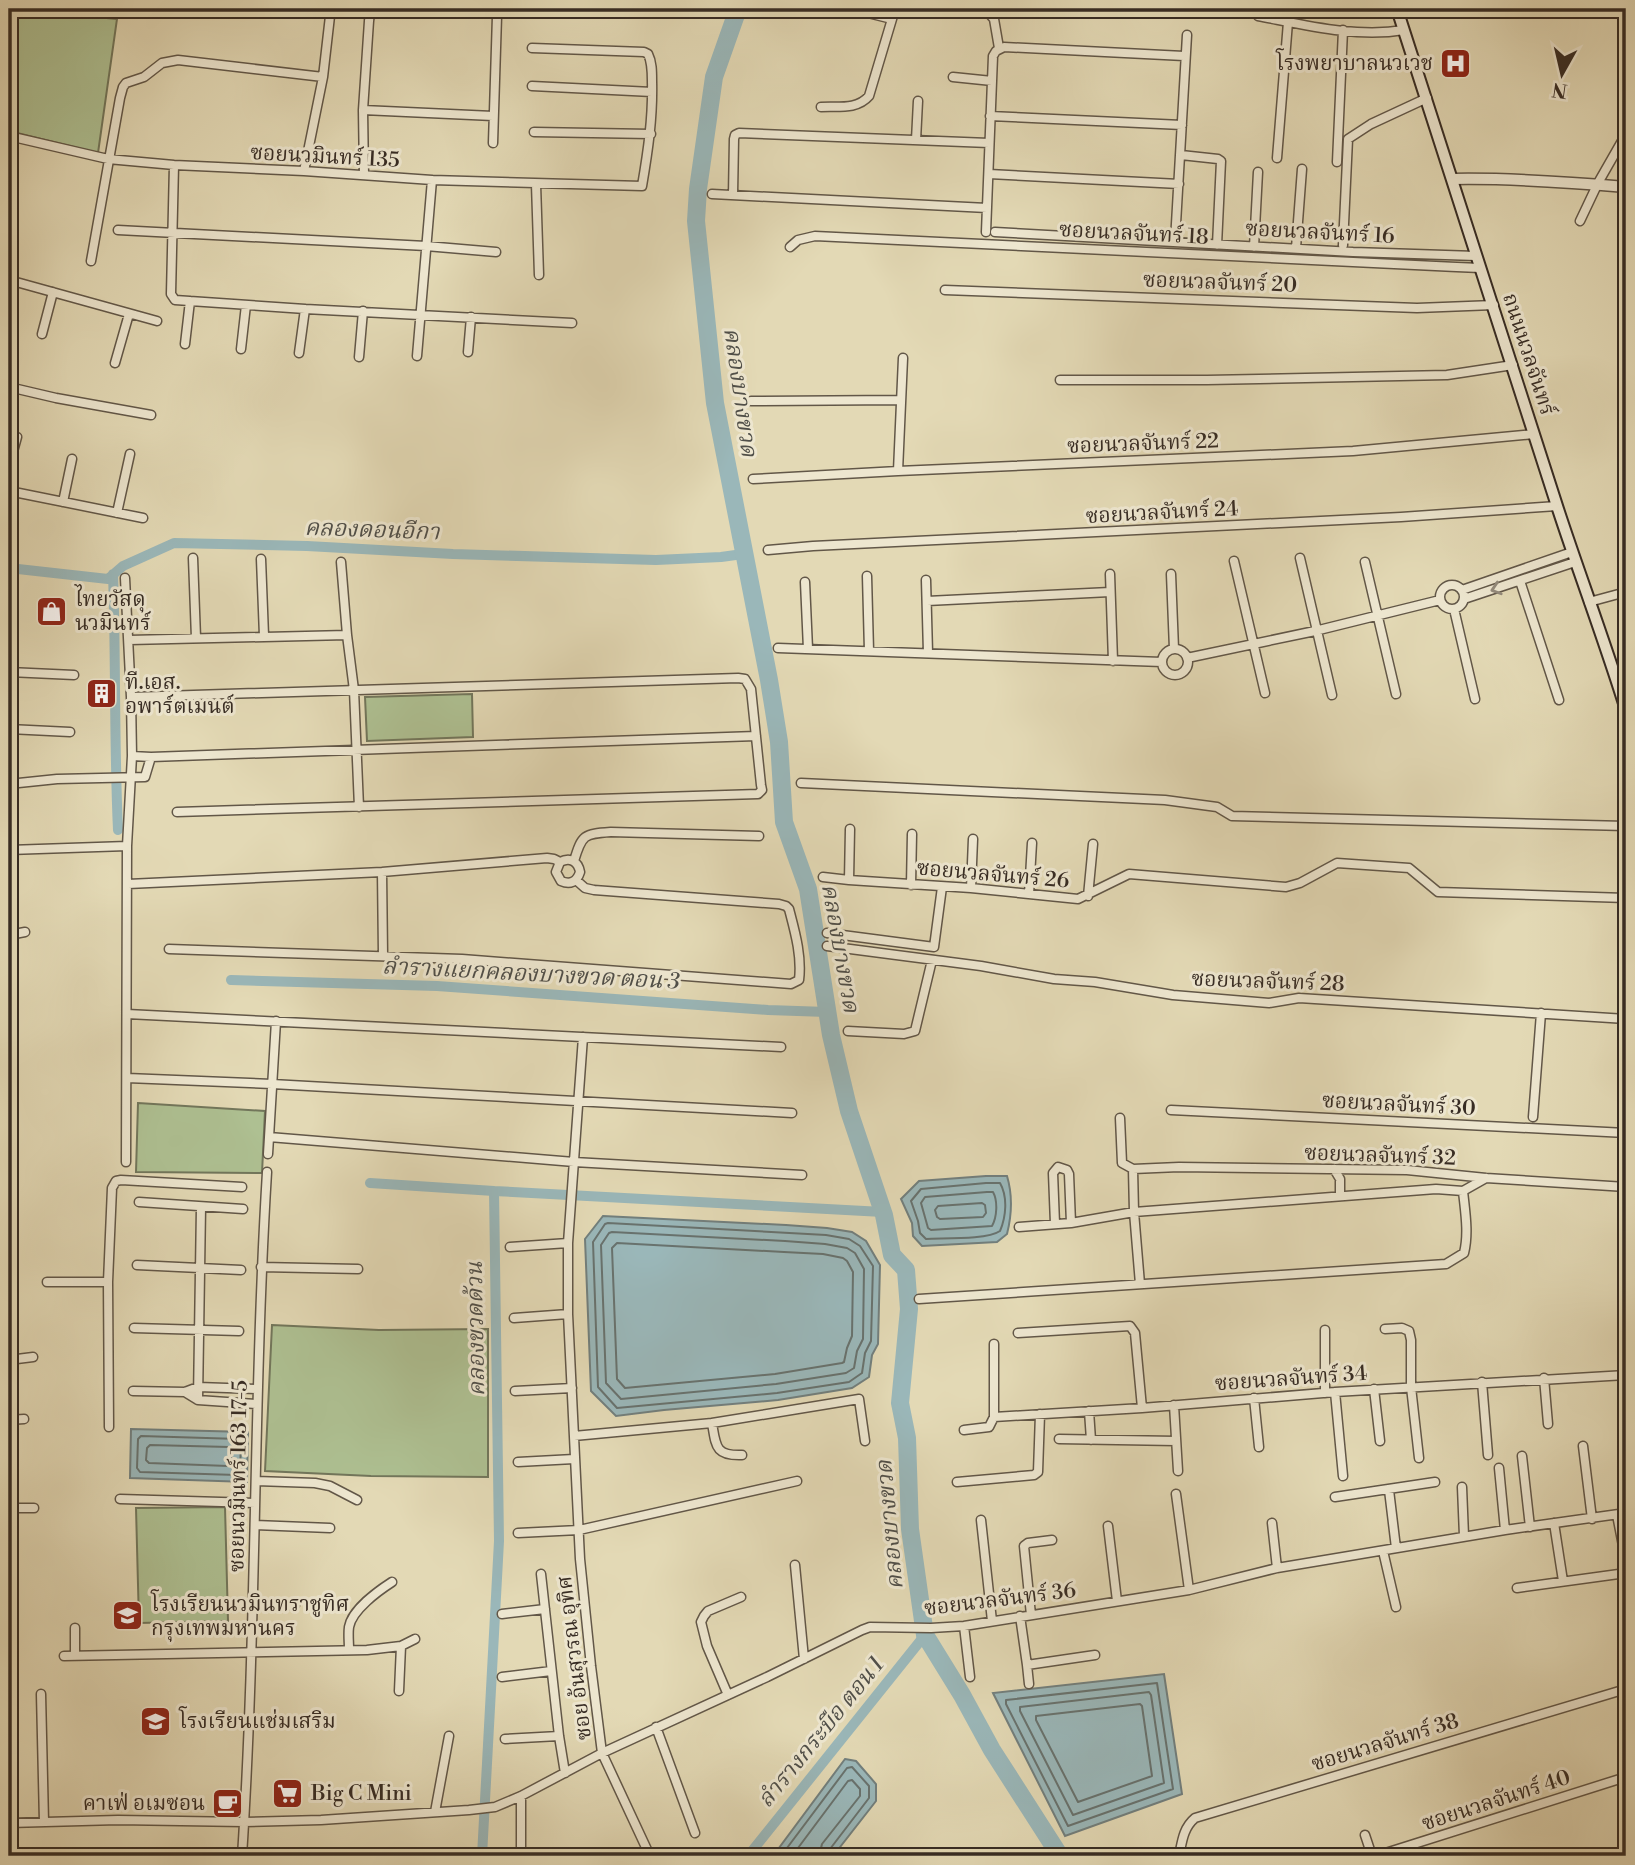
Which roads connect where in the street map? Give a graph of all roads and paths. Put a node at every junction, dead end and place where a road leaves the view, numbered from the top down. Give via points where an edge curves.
1 (376, 9) edge
2 (495, 9) edge
3 (852, 9) edge
4 (895, 9) edge
5 (1397, 9) edge
6 (986, 10) edge
7 (330, 16) dead end
8 (1258, 16) dead end
9 (892, 19) junction
10 (1288, 22) junction
11 (1343, 30) junction
12 (1404, 30) junction
13 (1187, 35) dead end
14 (532, 48) dead end
15 (999, 48) junction
16 (1184, 56) junction
17 (953, 77) dead end
18 (323, 78) junction
19 (992, 81) junction
20 (531, 86) dead end
21 (652, 92) junction
22 (1427, 98) junction
23 (918, 101) dead end
24 (821, 107) dead end
25 (363, 110) junction
26 (493, 116) junction
27 (990, 116) junction
28 (1182, 125) junction
29 (534, 132) dead end
30 (651, 134) junction
31 (1626, 134) edge
32 (9, 136) edge
33 (916, 140) junction
34 (493, 143) dead end
35 (989, 143) junction
36 (1181, 155) junction
37 (1277, 158) dead end
38 (108, 159) junction
39 (1337, 162) dead end
40 (174, 165) junction
41 (1302, 169) dead end
42 (304, 171) junction
43 (1258, 173) dead end
44 (989, 174) junction
45 (364, 175) junction
46 (1454, 179) junction
47 (432, 180) junction
48 (1598, 183) junction
49 (536, 184) junction
50 (1179, 184) junction
51 (1626, 187) edge
52 (712, 194) dead end
53 (733, 195) junction
54 (987, 208) junction
55 (1580, 221) dead end
56 (118, 230) dead end
57 (174, 233) junction
58 (1105, 237) junction
59 (1175, 241) junction
60 (1217, 245) junction
61 (1343, 245) dead end
62 (426, 246) junction
63 (790, 247) dead end
64 (1254, 247) junction
65 (1296, 248) junction
66 (1105, 249) junction
67 (496, 252) dead end
68 (1476, 256) junction
69 (92, 261) dead end
70 (1480, 268) junction
71 (539, 275) dead end
72 (9, 280) edge
73 (945, 290) dead end
74 (53, 292) junction
75 (190, 301) junction
76 (246, 305) junction
77 (1494, 305) junction
78 (304, 309) junction
79 (363, 311) junction
80 (421, 313) junction
81 (129, 314) junction
82 (471, 317) junction
83 (157, 321) dead end
84 (572, 323) dead end
85 (42, 334) dead end
86 (185, 344) dead end
87 (241, 349) dead end
88 (468, 352) dead end
89 (299, 353) dead end
90 (417, 356) dead end
91 (359, 357) dead end
92 (902, 358) dead end
93 (115, 363) dead end
94 (1513, 365) junction
95 (1060, 380) dead end
96 (9, 387) edge
97 (901, 400) junction
98 (751, 401) dead end
99 (151, 415) dead end
100 (1534, 434) junction
101 (17, 437) dead end
102 (130, 454) dead end
103 (72, 459) dead end
104 (9, 466) edge
105 (898, 471) junction
106 (753, 479) dead end
107 (9, 491) edge
108 (63, 502) junction
109 (1557, 506) junction
110 (117, 513) junction
111 (143, 518) dead end
112 (768, 550) dead end
113 (1574, 557) junction
114 (192, 558) dead end
115 (1300, 558) dead end
116 (261, 559) dead end
117 (1234, 561) dead end
118 (341, 562) dead end
119 (1365, 562) dead end
120 (1110, 574) dead end
121 (1171, 574) dead end
122 (867, 576) dead end
123 (125, 578) dead end
124 (926, 580) dead end
125 (1520, 581) junction
126 (805, 582) dead end
127 (1626, 592) edge
128 (1110, 593) junction
129 (1463, 595) junction
130 (927, 600) junction
131 (1440, 600) junction
132 (1589, 601) junction
133 (1454, 609) junction
134 (1378, 614) junction
135 (1315, 631) junction
136 (347, 635) junction
137 (264, 636) junction
138 (196, 638) junction
139 (129, 640) junction
140 (1252, 643) junction
141 (778, 648) dead end
142 (808, 649) junction
143 (1174, 649) junction
144 (869, 651) junction
145 (928, 653) junction
146 (1187, 658) junction
147 (1113, 661) junction
148 (1162, 662) junction
149 (9, 671) edge
150 (74, 675) dead end
151 (354, 690) junction
152 (1265, 693) dead end
153 (1332, 695) dead end
154 (1396, 695) dead end
155 (131, 697) junction
156 (1475, 699) dead end
157 (1559, 700) dead end
158 (1626, 710) edge
159 (9, 729) edge
160 (70, 732) dead end
161 (756, 736) junction
162 (358, 750) junction
163 (132, 756) junction
164 (150, 757) junction
165 (132, 776) junction
166 (801, 783) dead end
167 (9, 784) edge
168 (359, 807) junction
169 (177, 812) dead end
170 (1626, 826) edge
171 (850, 829) dead end
172 (912, 834) dead end
173 (759, 836) dead end
174 (973, 839) dead end
175 (1032, 843) dead end
176 (1093, 844) dead end
177 (127, 846) junction
178 (9, 849) edge
179 (574, 861) junction
180 (560, 862) junction
181 (382, 872) junction
182 (823, 877) dead end
183 (576, 880) junction
184 (849, 880) junction
185 (128, 884) junction
186 (911, 885) junction
187 (942, 887) junction
188 (971, 888) junction
189 (1029, 894) junction
190 (1088, 895) junction
191 (1626, 898) edge
192 (25, 932) dead end
193 (827, 933) dead end
194 (9, 935) edge
195 (827, 946) dead end
196 (169, 949) dead end
197 (383, 955) junction
198 (932, 960) junction
199 (1541, 1013) junction
200 (127, 1014) junction
201 (1626, 1020) edge
202 (276, 1021) junction
203 (848, 1031) dead end
204 (583, 1037) junction
205 (781, 1047) dead end
206 (127, 1078) junction
207 (272, 1084) junction
208 (578, 1100) junction
209 (1171, 1110) dead end
210 (792, 1113) dead end
211 (1533, 1117) dead end
212 (1120, 1118) dead end
213 (1626, 1133) edge
214 (269, 1138) junction
215 (268, 1154) dead end
216 (126, 1162) dead end
217 (574, 1162) junction
218 (1133, 1169) junction
219 (1334, 1169) junction
220 (267, 1172) dead end
221 (802, 1175) dead end
222 (1486, 1178) junction
223 (242, 1187) dead end
224 (1626, 1187) edge
225 (1463, 1191) junction
226 (1340, 1196) junction
227 (139, 1202) dead end
228 (201, 1207) junction
229 (243, 1209) dead end
230 (1134, 1212) junction
231 (1071, 1223) junction
232 (1055, 1224) junction
233 (1018, 1227) dead end
234 (568, 1243) junction
235 (510, 1247) dead end
236 (137, 1265) dead end
237 (200, 1267) junction
238 (261, 1267) junction
239 (241, 1269) dead end
240 (358, 1269) dead end
241 (47, 1282) dead end
242 (108, 1282) junction
243 (1140, 1284) junction
244 (919, 1299) dead end
245 (568, 1314) junction
246 (513, 1318) dead end
247 (134, 1328) dead end
248 (1385, 1329) dead end
249 (1325, 1330) dead end
250 (200, 1331) junction
251 (239, 1331) dead end
252 (1018, 1333) dead end
253 (994, 1343) dead end
254 (33, 1357) dead end
255 (9, 1360) edge
256 (1626, 1375) edge
257 (1544, 1378) junction
258 (1482, 1382) junction
259 (198, 1387) junction
260 (1411, 1387) junction
261 (572, 1388) junction
262 (257, 1389) junction
263 (1374, 1390) junction
264 (133, 1391) dead end
265 (514, 1391) dead end
266 (185, 1392) junction
267 (1335, 1392) junction
268 (1325, 1393) junction
269 (1254, 1398) junction
270 (198, 1400) junction
271 (256, 1404) junction
272 (1174, 1405) junction
273 (1142, 1408) junction
274 (1089, 1411) junction
275 (1041, 1414) junction
276 (994, 1417) junction
277 (24, 1419) dead end
278 (9, 1420) edge
279 (712, 1423) junction
280 (1548, 1424) dead end
281 (109, 1427) dead end
282 (964, 1430) dead end
283 (574, 1436) junction
284 (1059, 1439) dead end
285 (1091, 1440) junction
286 (864, 1441) dead end
287 (1176, 1441) junction
288 (1380, 1441) dead end
289 (1583, 1446) dead end
290 (1259, 1447) dead end
291 (742, 1455) dead end
292 (1488, 1455) dead end
293 (1522, 1456) dead end
294 (1419, 1458) dead end
295 (574, 1459) junction
296 (519, 1462) dead end
297 (1499, 1468) dead end
298 (1178, 1471) dead end
299 (1343, 1476) dead end
300 (256, 1481) junction
301 (797, 1481) dead end
302 (957, 1482) dead end
303 (1435, 1482) dead end
304 (1462, 1487) dead end
305 (1389, 1490) junction
306 (1176, 1494) dead end
307 (1335, 1497) dead end
308 (120, 1499) dead end
309 (357, 1500) dead end
310 (255, 1503) junction
311 (9, 1508) edge
312 (34, 1508) dead end
313 (1622, 1514) edge
314 (1592, 1519) junction
315 (981, 1520) dead end
316 (1272, 1523) dead end
317 (1554, 1523) junction
318 (255, 1525) junction
319 (1108, 1526) dead end
320 (1530, 1527) junction
321 (330, 1528) dead end
322 (579, 1530) junction
323 (1504, 1530) junction
324 (518, 1533) dead end
325 (1464, 1536) junction
326 (1052, 1540) dead end
327 (1396, 1548) junction
328 (1383, 1551) junction
329 (1626, 1561) edge
330 (795, 1565) dead end
331 (1277, 1568) junction
332 (1626, 1573) edge
333 (541, 1574) dead end
334 (1563, 1581) junction
335 (392, 1582) dead end
336 (1517, 1588) dead end
337 (1189, 1590) junction
338 (741, 1597) dead end
339 (1117, 1601) junction
340 (253, 1605) junction
341 (295, 1605) dead end
342 (1396, 1607) dead end
343 (545, 1609) junction
344 (502, 1614) dead end
345 (1031, 1615) junction
346 (1020, 1616) junction
347 (992, 1621) junction
348 (964, 1626) junction
349 (75, 1628) dead end
350 (415, 1639) dead end
351 (401, 1646) junction
352 (349, 1649) junction
353 (252, 1651) junction
354 (75, 1655) junction
355 (1096, 1655) dead end
356 (64, 1656) dead end
357 (804, 1659) junction
358 (1027, 1665) junction
359 (551, 1671) junction
360 (502, 1677) dead end
361 (970, 1677) dead end
362 (1029, 1685) dead end
363 (1626, 1689) edge
364 (399, 1691) dead end
365 (41, 1694) dead end
366 (728, 1695) junction
367 (656, 1727) junction
368 (449, 1736) dead end
369 (559, 1736) junction
370 (505, 1739) dead end
371 (603, 1753) junction
372 (565, 1773) junction
373 (1626, 1777) edge
374 (521, 1796) junction
375 (435, 1812) junction
376 (44, 1822) junction
377 (244, 1822) junction
378 (9, 1824) edge
379 (695, 1833) dead end
380 (1365, 1835) dead end
381 (242, 1856) edge
382 (521, 1856) edge
383 (650, 1856) edge
384 (1179, 1856) edge
385 (1374, 1856) edge

1 - 25 street via 370,13
2 - 26 street
3 - 9 street
4 - 9 street
5 - 12 main road, ถนนนวลจันทร์
6 - 15 street via 994,19
7 - 18 street
8 - 10 street
9 - 24 street via 869,96 855,106
10 - 11 street
10 - 37 street
11 - 12 street
11 - 39 street
12 - 22 main road, ถนนนวลจันทร์
13 - 16 street
14 - 21 street via 644,52 651,62
15 - 16 street
15 - 19 street via 993,56
16 - 28 street
17 - 19 street
18 - 38 street via 168,60 123,87
18 - 42 street
19 - 27 street
20 - 21 street
21 - 30 street
22 - 46 main road, ถนนนวลจันทร์
22 - 61 street via 1348,139
23 - 33 street
25 - 26 street
25 - 45 street
26 - 34 street
27 - 28 street
27 - 35 street
28 - 36 street
29 - 30 street
30 - 49 street, ซอยนวมินทร์ 135 via 642,186
31 - 48 street
32 - 38 street, ซอยนวมินทร์ 135
33 - 35 street
33 - 53 street via 739,133 734,139
35 - 44 street
36 - 50 street
36 - 60 street via 1221,161
38 - 40 street, ซอยนวมินทร์ 135
38 - 69 street
40 - 42 street, ซอยนวมินทร์ 135
40 - 57 street
41 - 65 street
42 - 45 street, ซอยนวมินทร์ 135
43 - 64 street
44 - 50 street
44 - 54 street
45 - 47 street, ซอยนวมินทร์ 135
46 - 48 street
46 - 68 main road, ถนนนวลจันทร์
47 - 49 street, ซอยนวมินทร์ 135
47 - 62 street
48 - 51 street
48 - 55 street
49 - 71 street
50 - 59 street
52 - 53 street
53 - 54 street
54 - 58 street, ซอยนวลจันทร์ 16 via 990,232
56 - 57 street
57 - 62 street
57 - 75 street via 171,294 175,300
58 - 59 street, ซอยนวลจันทร์ 16
58 - 66 street
59 - 60 street, ซอยนวลจันทร์ 16
60 - 64 street, ซอยนวลจันทร์ 16
62 - 67 street
62 - 80 street
63 - 66 street, ซอยนวลจันทร์ 18 via 815,236
64 - 65 street, ซอยนวลจันทร์ 16
65 - 68 street, ซอยนวลจันทร์ 16
66 - 70 street, ซอยนวลจันทร์ 18
68 - 70 main road, ถนนนวลจันทร์
70 - 77 main road, ถนนนวลจันทร์
72 - 74 street
73 - 77 street, ซอยนวลจันทร์ 20 via 1417,308
74 - 81 street
74 - 85 street
75 - 76 street
75 - 86 street
76 - 78 street
76 - 87 street
77 - 94 main road, ถนนนวลจันทร์
78 - 79 street
78 - 89 street
79 - 80 street
79 - 91 street
80 - 82 street
80 - 90 street
81 - 83 street
81 - 93 street
82 - 84 street
82 - 88 street
92 - 97 street
94 - 95 street via 1447,375
94 - 100 main road, ถนนนวลจันทร์
96 - 99 street
97 - 98 street
97 - 105 street
100 - 105 street, ซอยนวลจันทร์ 22 via 1353,451
100 - 109 main road, ถนนนวลจันทร์
101 - 104 street
102 - 110 street
103 - 108 street
105 - 106 street, ซอยนวลจันทร์ 22
107 - 108 street
108 - 110 street
109 - 112 street, ซอยนวลจันทร์ 24
109 - 113 main road, ถนนนวลจันทร์
110 - 111 street
113 - 125 street
113 - 129 street
113 - 132 main road, ถนนนวลจันทร์
114 - 138 street
115 - 135 street
116 - 137 street
117 - 140 street
118 - 136 street
119 - 134 street
120 - 128 street
121 - 143 street
122 - 144 street
123 - 139 street
124 - 130 street
125 -> 129 street
125 - 157 street
126 - 142 street
127 - 132 street
128 - 130 street
128 - 147 street
129 - 131 street via 1455,585 1447,585
129 - 133 street via 1461,605
130 - 145 street
131 - 133 street
131 - 134 street
132 - 158 main road, ถนนนวลจันทร์
133 - 156 street
134 - 135 street
134 - 154 street
135 - 140 street
135 - 153 street
136 - 137 street
136 - 151 street
137 - 138 street
138 - 139 street
139 - 155 street
140 - 146 street
140 - 152 street
141 - 142 street
142 - 144 street
143 - 146 street
143 - 148 street via 1165,653
144 - 145 street
145 - 147 street
146 - 148 street via 1185,670 1177,675 1168,673
147 - 148 street
149 - 150 street
151 - 155 street
151 - 161 street via 738,678 745,679 751,689
151 - 162 street
155 - 163 street
159 - 160 street
161 - 162 street
161 - 168 street via 762,790 758,794
162 - 164 street
162 - 168 street
163 - 164 street
163 - 165 street
164 - 165 street via 145,776
165 - 167 street
165 - 177 street
166 - 170 street via 1165,800 1217,807 1232,816
168 - 169 street
171 - 184 street
172 - 186 street
173 - 179 street via 596,833 579,843
174 - 188 street
175 - 189 street
176 - 190 street
177 - 178 street
177 - 185 street
179 - 180 street
179 - 183 street via 580,872
180 - 181 street via 547,858
180 - 183 street via 556,872 561,881
181 - 185 street
181 - 197 street
182 - 184 street, ซอยนวลจันทร์ 26
183 - 197 street via 594,890 786,905 796,936 799,980 792,984
184 - 186 street, ซอยนวลจันทร์ 26
185 - 200 street
186 - 187 street, ซอยนวลจันทร์ 26
187 - 188 street, ซอยนวลจันทร์ 26
187 - 193 street via 934,947
188 - 189 street, ซอยนวลจันทร์ 26
189 - 190 street, ซอยนวลจันทร์ 26 via 1078,899
190 - 191 street, ซอยนวลจันทร์ 26 via 1129,874 1286,887 1337,863 1409,869 1438,892
192 - 194 street
195 - 198 street, ซอยนวลจันทร์ 28
196 - 197 street
198 - 199 street, ซอยนวลจันทร์ 28 via 1196,998 1269,1003 1299,998
198 - 203 street via 915,1031
199 - 201 street, ซอยนวลจันทร์ 28
199 - 211 street
200 - 202 street
200 - 206 street
202 - 204 street
202 - 207 street
204 - 205 street
204 - 208 street, ซอย อ้นสุวรณ อุทิศ
206 - 207 street
206 - 216 street
207 - 208 street
207 - 214 street
208 - 210 street
208 - 217 street, ซอย อ้นสุวรณ อุทิศ
209 - 213 street, ซอยนวลจันทร์ 30
212 - 218 street via 1122,1163
214 - 215 street
214 - 217 street
217 - 221 street
217 - 234 street, ซอย อ้นสุวรณ อุทิศ
218 - 219 street, ซอยนวลจันทร์ 32
218 - 230 street
219 - 222 street, ซอยนวลจันทร์ 32
219 - 226 street via 1340,1179
220 - 238 street, ซอยนวมินทร์ 163 17-5
222 - 224 street, ซอยนวลจันทร์ 32
222 - 225 street
223 - 242 street via 116,1181 111,1194
225 - 226 street
225 - 243 street via 1464,1253 1446,1264
226 - 230 street
227 - 228 street
228 - 229 street
228 - 237 street
230 - 231 street
230 - 243 street
231 - 232 street
231 - 232 street via 1069,1174 1058,1167 1053,1173
232 - 233 street
234 - 235 street
234 - 245 street, ซอย อ้นสุวรณ อุทิศ
236 - 237 street
237 - 239 street
237 - 250 street
238 - 240 street
238 - 262 street, ซอยนวมินทร์ 163 17-5
241 - 242 street
242 - 281 street
243 - 244 street
245 - 246 street
245 - 261 street, ซอย อ้นสุวรณ อุทิศ
247 - 250 street
248 - 260 street via 1409,1331
249 - 268 street
250 - 251 street
250 - 259 street
252 - 273 street via 1130,1326 1135,1333
253 - 276 street
254 - 255 street
256 - 257 street, ซอยนวลจันทร์ 34
257 - 258 street, ซอยนวลจันทร์ 34
257 - 280 street
258 - 260 street, ซอยนวลจันทร์ 34
258 - 292 street
259 - 262 street
259 - 266 street
259 - 270 street
260 - 263 street, ซอยนวลจันทร์ 34
260 - 294 street
261 - 265 street
261 - 283 street, ซอย อ้นสุวรณ อุทิศ
262 - 271 street, ซอยนวมินทร์ 163 17-5
263 - 267 street, ซอยนวลจันทร์ 34
263 - 288 street
264 - 266 street
266 - 270 street
267 - 268 street, ซอยนวลจันทร์ 34
267 - 299 street
268 - 269 street, ซอยนวลจันทร์ 34
269 - 272 street, ซอยนวลจันทร์ 34
269 - 290 street
270 - 271 street
271 - 300 street, ซอยนวมินทร์ 163 17-5
272 - 273 street, ซอยนวลจันทร์ 34
272 - 287 street
273 - 274 street, ซอยนวลจันทร์ 34
274 - 275 street, ซอยนวลจันทร์ 34
274 - 285 street
275 - 276 street, ซอยนวลจันทร์ 34
275 - 302 street via 1038,1472
276 - 282 street, ซอยนวลจันทร์ 34 via 989,1427
277 - 278 street
279 - 283 street
279 - 286 street via 859,1399
279 - 291 street via 720,1451
283 - 295 street, ซอย อ้นสุวรณ อุทิศ
284 - 285 street
285 - 287 street
287 - 298 street
289 - 314 street
293 - 320 street
295 - 296 street
295 - 322 street, ซอย อ้นสุวรณ อุทิศ
297 - 323 street
300 - 309 street via 315,1483
300 - 310 street, ซอยนวมินทร์ 163 17-5
301 - 322 street
303 - 305 street
304 - 325 street
305 - 307 street
305 - 327 street
306 - 337 street
308 - 310 street
310 - 318 street, ซอยนวมินทร์ 163 17-5
311 - 312 street
313 - 314 street, ซอยนวลจันทร์ 36
313 - 329 street
314 - 317 street, ซอยนวลจันทร์ 36
315 - 347 street
316 - 331 street
317 - 320 street, ซอยนวลจันทร์ 36
317 - 334 street
318 - 321 street
318 - 340 street, ซอยนวมินทร์ 163 17-5
319 - 339 street
320 - 323 street, ซอยนวลจันทร์ 36
322 - 324 street
322 - 371 street, ซอย อ้นสุวรณ อุทิศ
323 - 325 street, ซอยนวลจันทร์ 36
325 - 327 street, ซอยนวลจันทร์ 36
326 - 345 street via 1024,1546
327 - 328 street, ซอยนวลจันทร์ 36
328 - 331 street, ซอยนวลจันทร์ 36
328 - 342 street
330 - 357 street
331 - 337 street, ซอยนวลจันทร์ 36
332 - 334 street
333 - 343 street
334 - 336 street
335 - 352 street via 352,1619
337 - 339 street, ซอยนวลจันทร์ 36
338 - 366 street via 708,1611 701,1622
339 - 345 street, ซอยนวลจันทร์ 36
340 - 341 street
340 - 353 street, ซอยนวมินทร์ 163 17-5
343 - 344 street
343 - 359 street
345 - 346 street, ซอยนวลจันทร์ 36
346 - 347 street, ซอยนวลจันทร์ 36
346 - 358 street
347 - 348 street, ซอยนวลจันทร์ 36
348 - 357 street, ซอยนวลจันทร์ 36 via 870,1627
348 - 361 street
349 - 354 street
350 - 351 street
351 - 352 street
351 - 364 street
352 - 353 street
353 - 354 street
353 - 377 street, ซอยนวมินทร์ 163 17-5
354 - 356 street
355 - 358 street
357 - 366 street, ซอยนวลจันทร์ 36
358 - 362 street
359 - 360 street
359 - 369 street
363 - 384 street, ซอยนวลจันทร์ 38 via 1195,1818 1184,1832
365 - 376 street
366 - 367 street, ซอยนวลจันทร์ 36
367 - 371 street, ซอยนวลจันทร์ 36
367 - 379 street
368 - 375 street
369 - 370 street
369 - 372 street
371 - 372 street, ซอยนวลจันทร์ 36
371 - 383 street, ซอย อ้นสุวรณ อุทิศ
372 - 374 street, ซอยนวลจันทร์ 36
373 - 385 street, ซอยนวลจันทร์ 40
374 - 375 street, ซอยนวลจันทร์ 36 via 495,1807
374 - 382 street
375 - 377 street, ซอยนวลจันทร์ 36
376 - 377 street, ซอยนวลจันทร์ 36
376 - 378 street, ซอยนวลจันทร์ 36
377 - 381 street, ซอยนวมินทร์ 163 17-5
380 - 385 street

